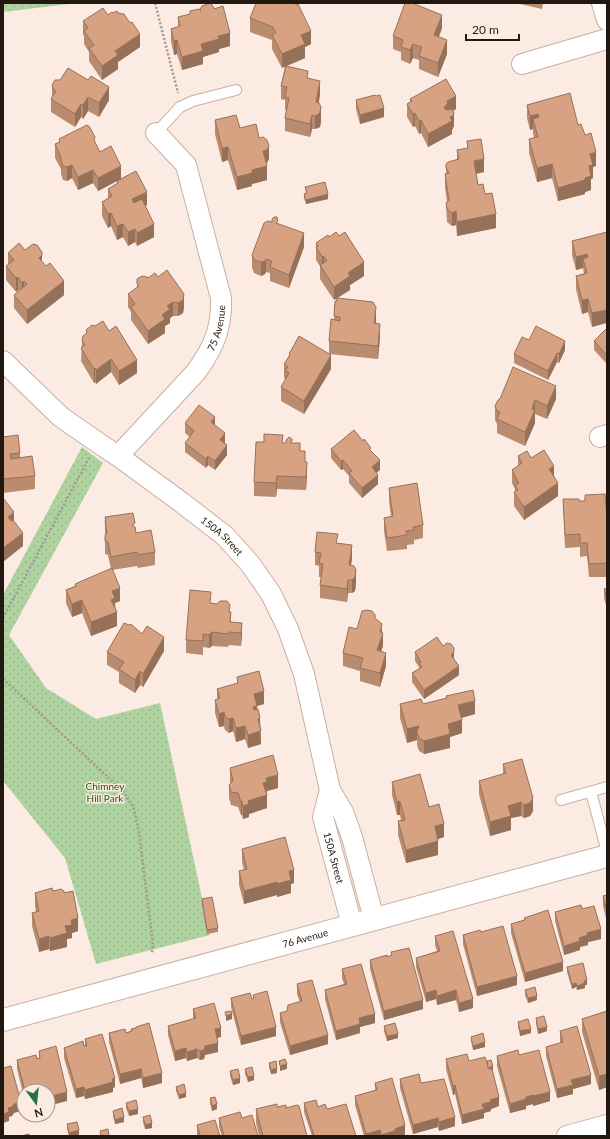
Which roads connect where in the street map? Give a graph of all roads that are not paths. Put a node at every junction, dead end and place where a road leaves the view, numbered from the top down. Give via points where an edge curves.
1 (602, 3) edge
2 (607, 20) edge
3 (607, 39) edge
4 (522, 64) dead end
5 (236, 90) dead end
6 (156, 133) joint
7 (3, 361) edge
8 (118, 456) junction
9 (607, 787) edge
10 (330, 790) junction
11 (591, 792) junction
12 (561, 800) dead end
13 (607, 852) edge
14 (607, 856) edge
15 (374, 919) junction
16 (352, 925) junction
17 (3, 1020) edge
18 (607, 1125) edge
19 (567, 1136) edge

1 - 2 street
3 - 4 street
5 - 6 lane via 180,107
6 - 8 street, 75 Avenue via 186,165 221,298 222,312 214,343 196,372
7 - 8 street, 150A Street via 61,417
8 - 10 street, 150A Street via 225,536 251,565 271,594 288,629 304,674
9 - 11 lane
10 - 15 street, 150A Street via 346,818
10 - 16 street, 150A Street via 323,817
11 - 12 lane
11 - 13 lane
14 - 15 street, 76 Avenue
15 - 16 street, 76 Avenue
16 - 17 street, 76 Avenue
18 - 19 street

